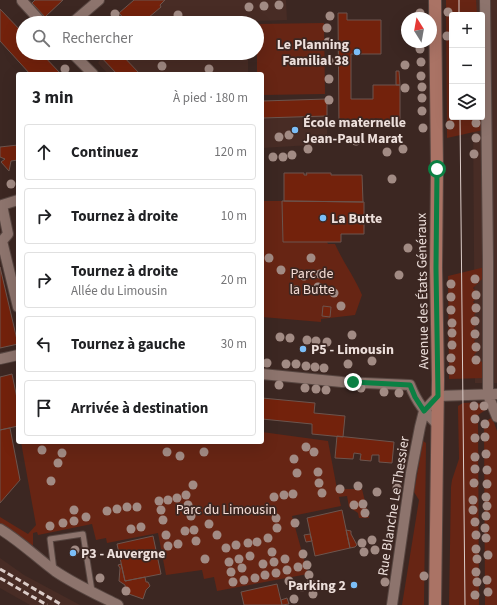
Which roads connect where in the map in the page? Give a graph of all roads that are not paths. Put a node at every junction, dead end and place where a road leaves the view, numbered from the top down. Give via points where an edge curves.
1 (99, 0) edge
2 (435, 0) edge
3 (485, 0) edge
4 (25, 1) edge
5 (37, 16) edge
6 (80, 16) edge
7 (79, 60) edge
8 (92, 72) edge
9 (16, 200) edge
10 (1, 202) edge
11 (16, 299) edge
12 (16, 355) edge
13 (0, 359) edge
14 (264, 374) edge
15 (493, 395) edge
16 (438, 396) junction
17 (424, 411) junction
18 (497, 417) edge
19 (438, 426) junction
20 (0, 529) edge
21 (55, 570) junction
22 (92, 592) junction
23 (118, 605) edge
24 (392, 605) edge
25 (435, 605) edge

1 - 6 street
2 - 16 main road, Avenue des États Généraux
3 - 15 street via 488,254
4 - 5 street
7 - 8 street
9 - 10 street
10 - 11 street via 8,234 2,241
12 - 13 street
14 - 17 street via 342,382 410,385
15 - 16 street
15 - 18 street
16 - 17 street
16 - 19 main road, Avenue des États Généraux
17 - 19 street
17 - 24 street, Rue Blanche Le Thessier via 411,473
19 - 25 main road, Avenue des États Généraux
20 - 21 street
21 - 22 street
21 - 22 lane via 50,539 83,534
22 - 23 street

